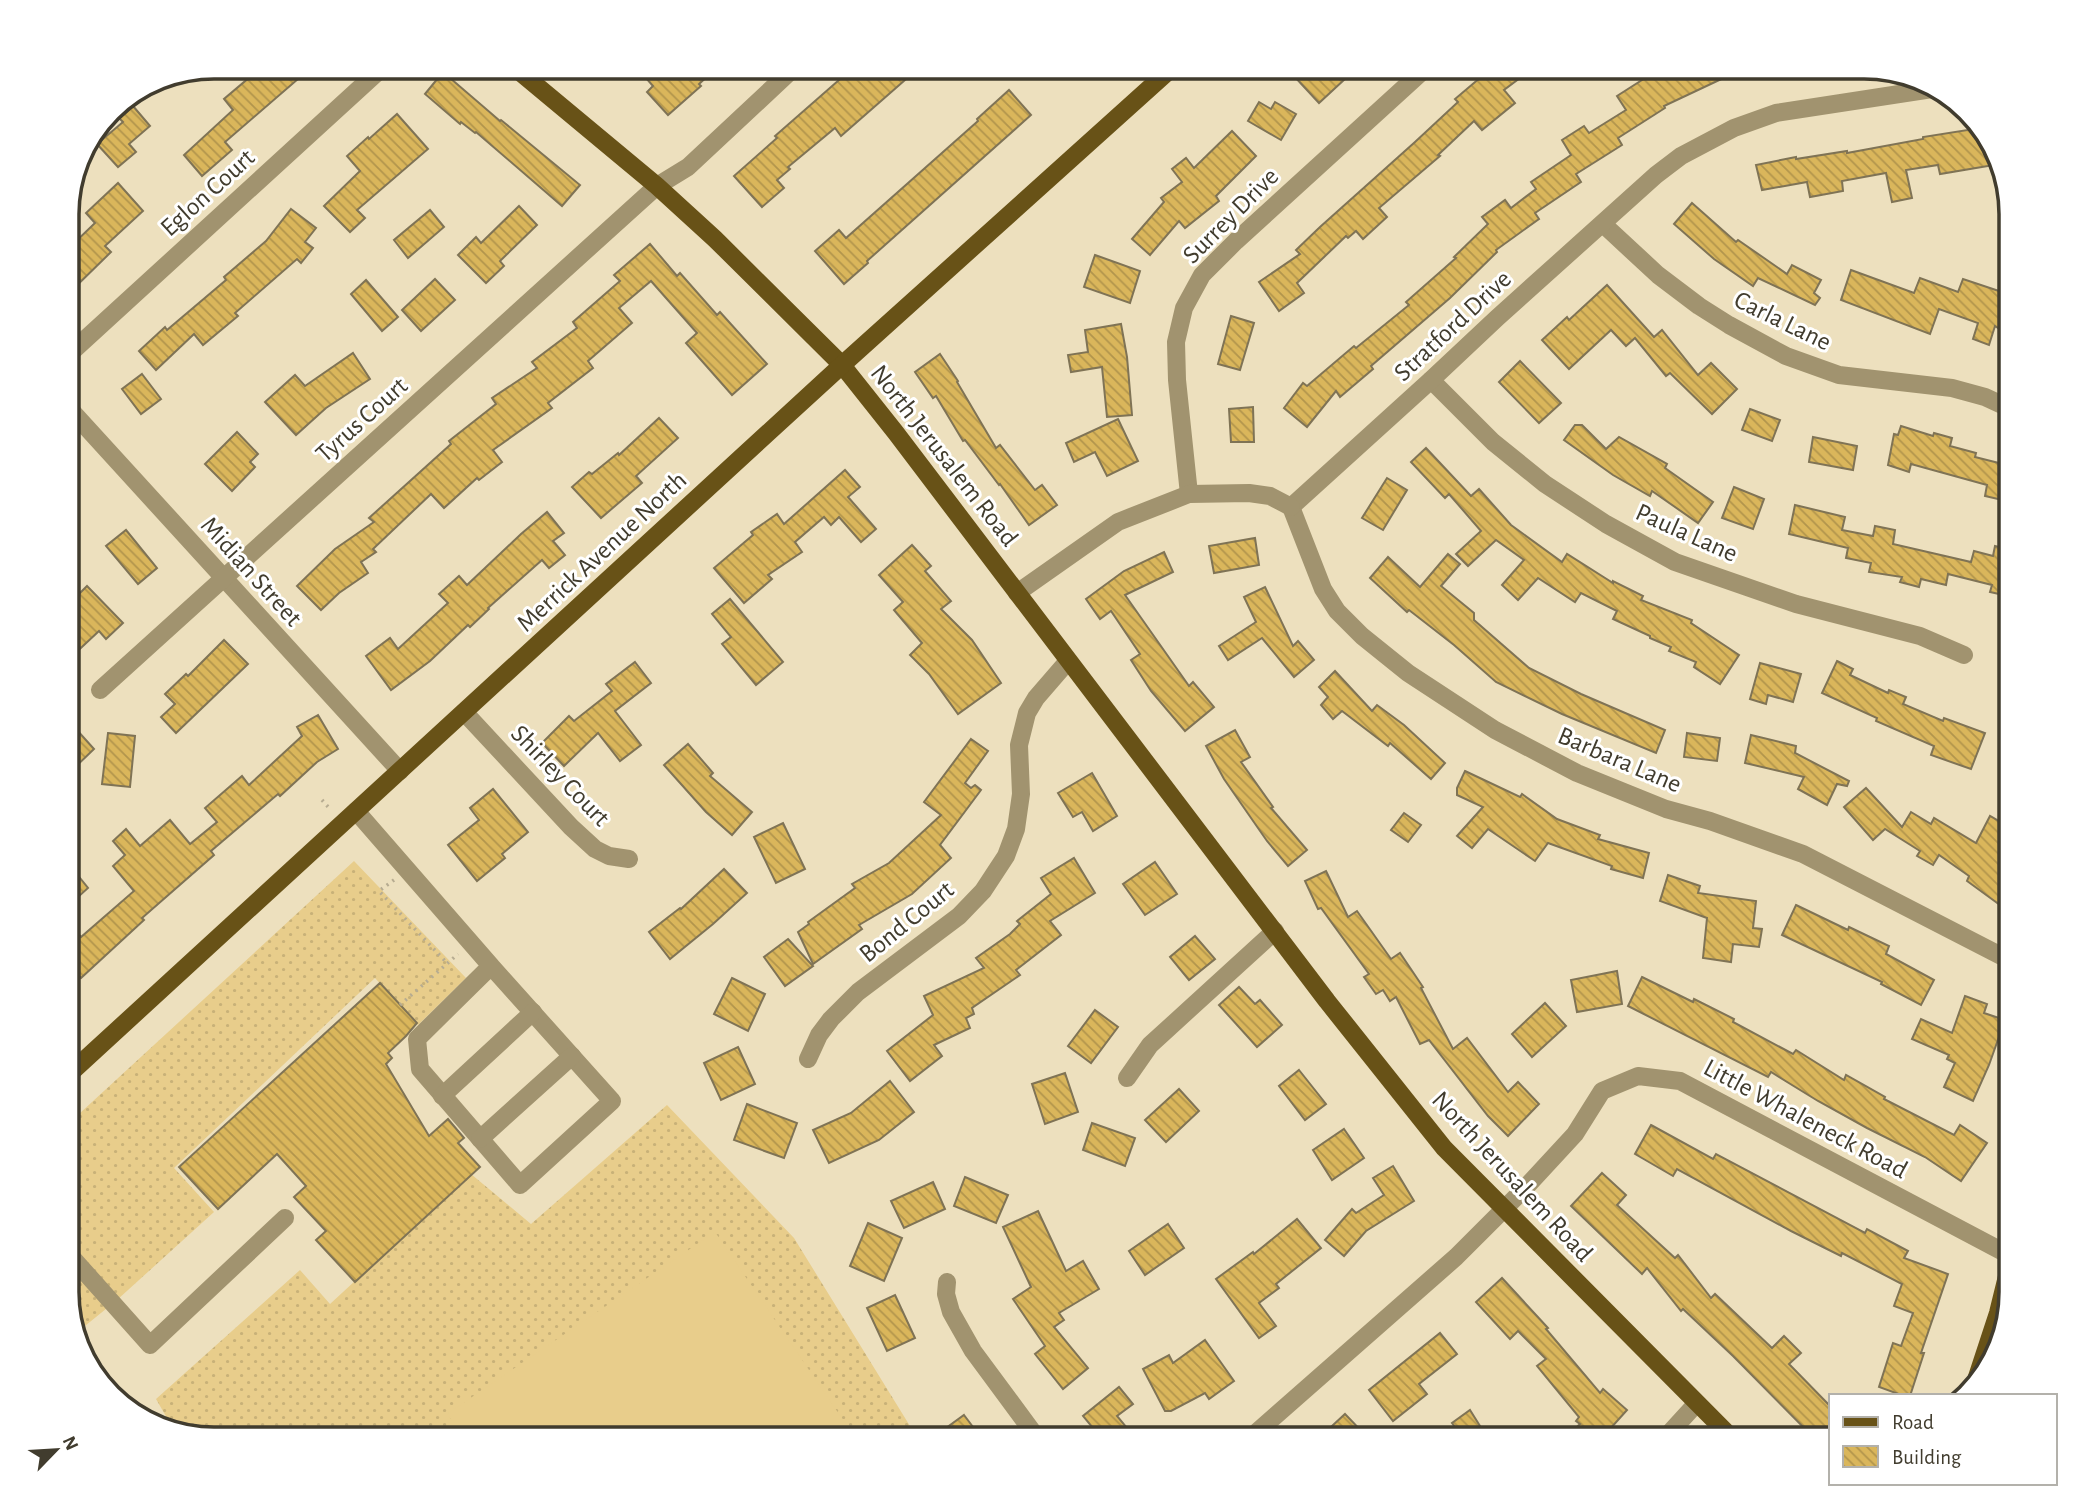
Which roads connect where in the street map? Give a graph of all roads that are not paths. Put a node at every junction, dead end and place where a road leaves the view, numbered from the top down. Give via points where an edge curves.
1 (369, 79) edge
2 (529, 79) edge
3 (781, 79) edge
4 (1158, 79) edge
5 (1413, 79) edge
6 (1906, 87) edge
7 (657, 186) junction
8 (1603, 224) junction
9 (79, 345) edge
10 (842, 365) junction
11 (1431, 380) junction
12 (1999, 403) edge
13 (79, 419) edge
14 (1189, 494) junction
15 (1292, 507) junction
16 (225, 579) junction
17 (1017, 593) junction
18 (1964, 655) dead end
19 (1068, 661) junction
20 (100, 690) dead end
21 (464, 712) junction
22 (400, 771) junction
23 (349, 817) junction
24 (629, 859) dead end
25 (1275, 931) junction
26 (1999, 955) edge
27 (491, 966) junction
28 (533, 1012) junction
29 (572, 1056) junction
30 (808, 1059) dead end
31 (79, 1065) edge
32 (1127, 1078) dead end
33 (442, 1096) junction
34 (480, 1139) junction
35 (1505, 1208) junction
36 (285, 1218) dead end
37 (1999, 1252) edge
38 (79, 1265) edge
39 (947, 1282) dead end
40 (1997, 1315) edge
41 (1986, 1351) edge
42 (1696, 1404) junction
43 (1029, 1427) edge
44 (1263, 1427) edge
45 (1676, 1427) edge
46 (1720, 1427) edge

1 - 9 street, Eglon Court
2 - 7 main road, North Jerusalem Road
3 - 7 street, Tyrus Court via 688,167
4 - 10 main road, Merrick Avenue North
5 - 14 street, Surrey Drive via 1236,240 1202,275 1184,308 1176,342 1177,380
6 - 8 street, Stratford Drive via 1776,113 1734,128 1681,156
7 - 10 main road, North Jerusalem Road
7 - 16 street, Tyrus Court
8 - 11 street, Stratford Drive
8 - 12 street, Carla Lane via 1699,306 1786,356 1839,375 1952,388
10 - 17 main road, North Jerusalem Road
10 - 21 main road, Merrick Avenue North
11 - 15 street, Stratford Drive
11 - 18 street, Paula Lane via 1493,442 1545,484 1675,562 1796,604 1920,636
13 - 16 street, Midian Street
14 - 15 street via 1249,493 1270,496
14 - 17 street via 1118,522
15 - 26 street, Barbara Lane via 1323,589 1337,611 1408,673 1495,730 1577,774 1803,854
16 - 20 street, Tyrus Court
16 - 22 street, Midian Street
17 - 19 main road, North Jerusalem Road
19 - 25 main road, North Jerusalem Road
19 - 30 street, Bond Court via 1027,713 1019,745 1021,793 1016,829 991,880 959,916 858,992 819,1035
21 - 22 main road, Merrick Avenue North
21 - 24 street, Shirley Court via 595,849
22 - 23 main road, Merrick Avenue North
23 - 27 street
23 - 31 main road, Merrick Avenue North
25 - 32 street via 1150,1045
25 - 35 main road, North Jerusalem Road via 1444,1148
27 - 28 street
27 - 33 street via 416,1039 420,1069
28 - 29 street
28 - 33 street
29 - 34 street
29 - 34 street via 612,1101 520,1185
33 - 34 street
35 - 37 street, Little Whaleneck Road via 1575,1134 1602,1091 1638,1076 1680,1081
35 - 42 main road, North Jerusalem Road
35 - 44 street, Little Whaleneck Road
36 - 38 street via 150,1345
39 - 43 street via 951,1312 973,1351
40 - 41 main road
42 - 45 street
42 - 46 main road, North Jerusalem Road

